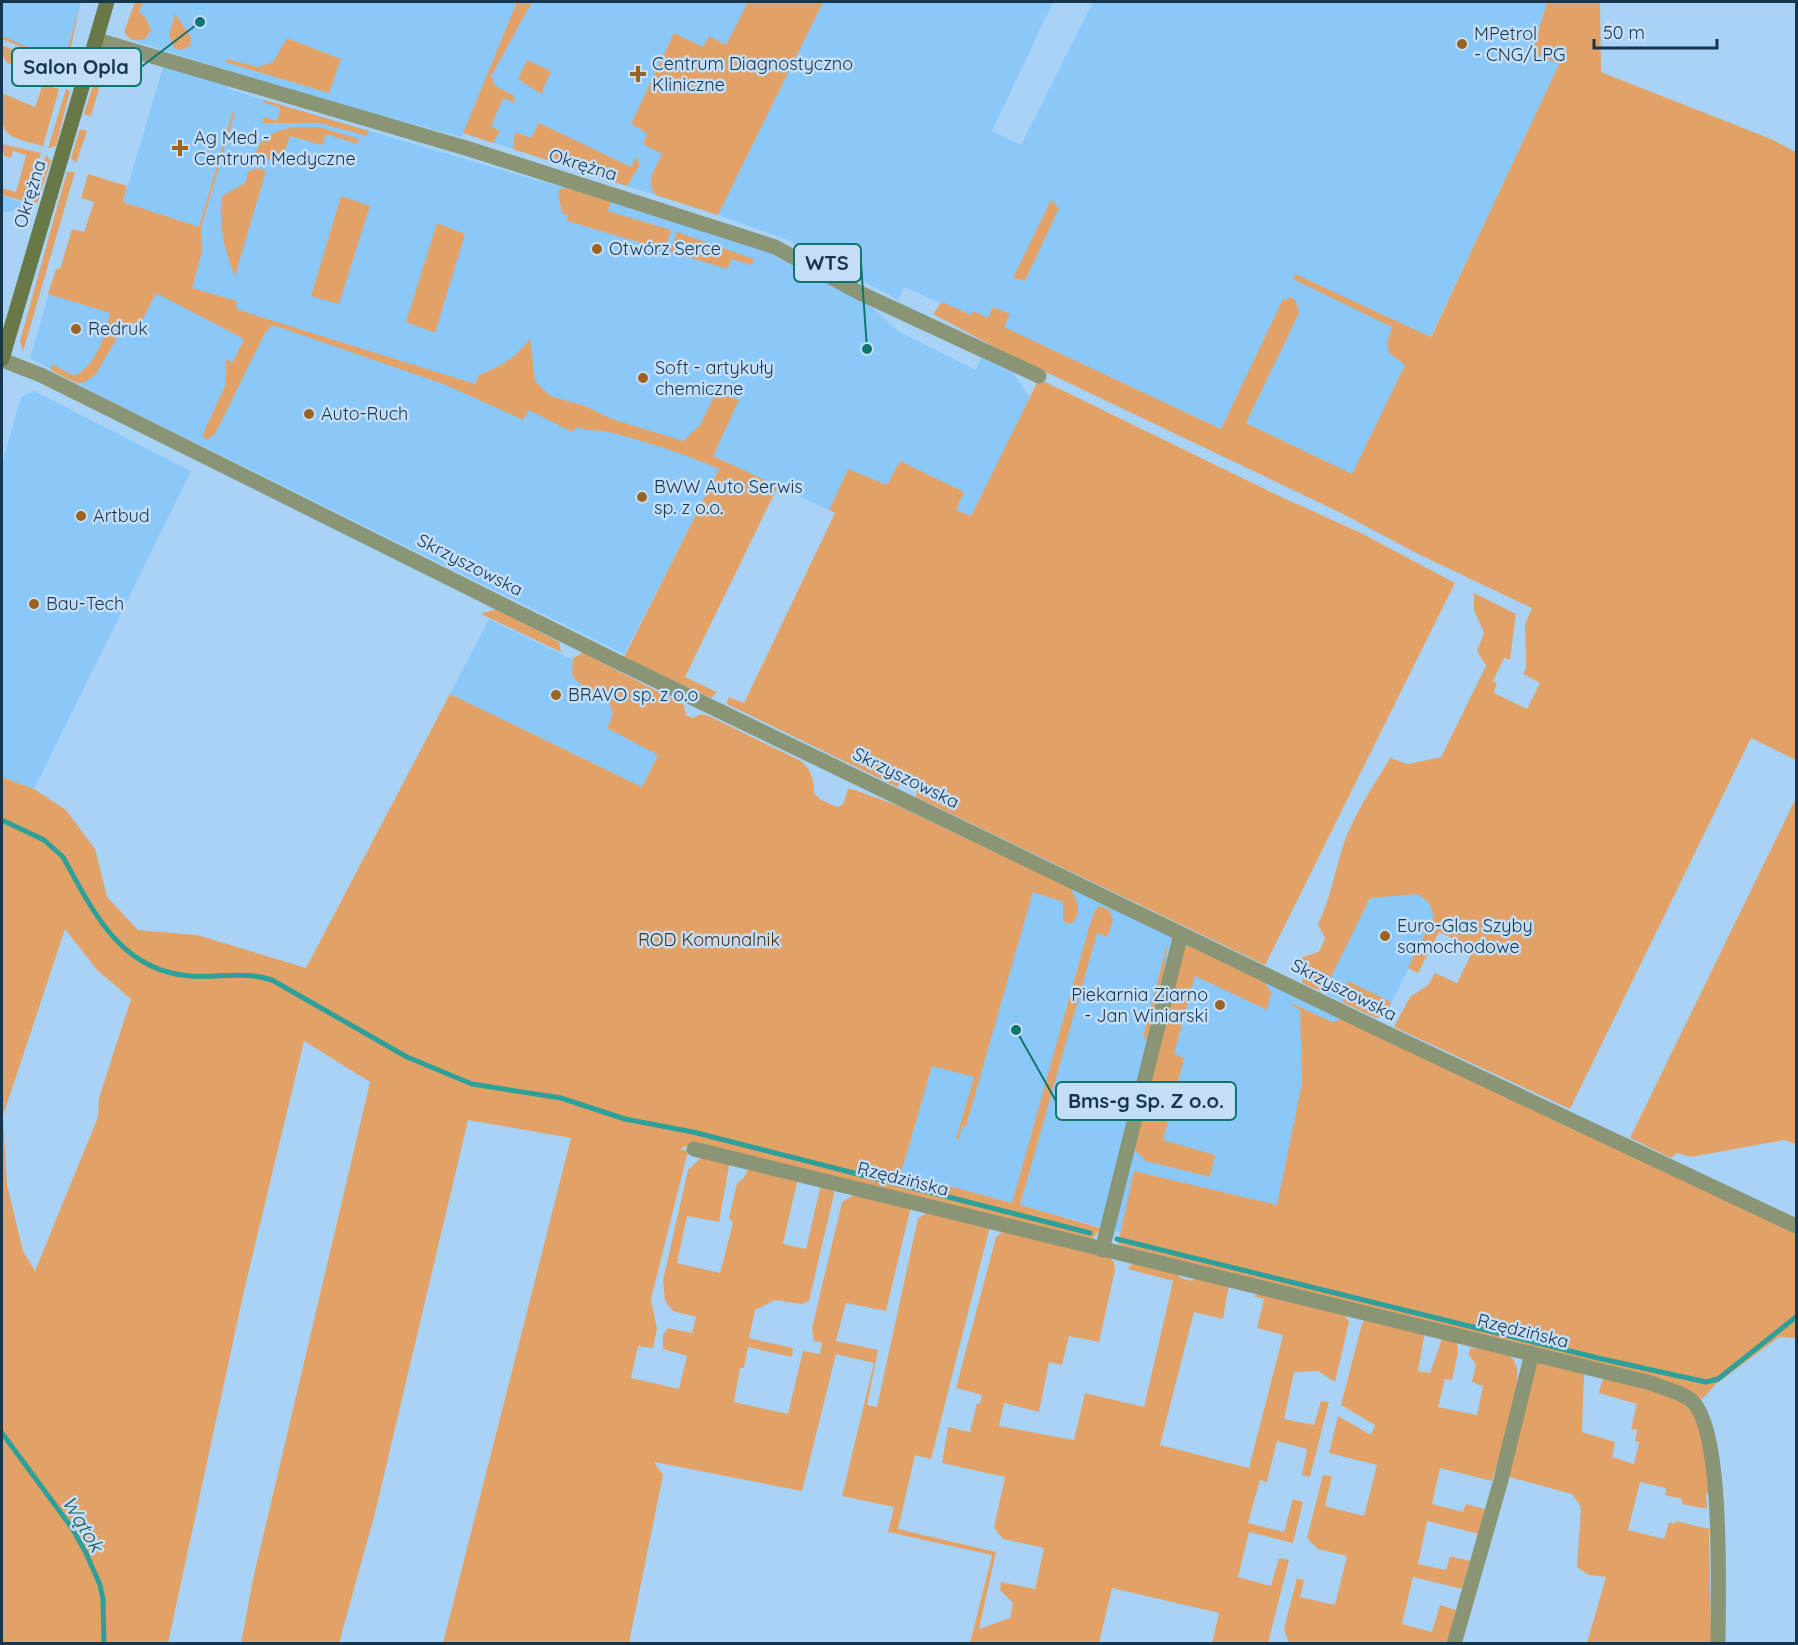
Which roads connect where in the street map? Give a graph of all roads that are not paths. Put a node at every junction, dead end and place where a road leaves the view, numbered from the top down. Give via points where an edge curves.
1 (107, 2) edge
2 (97, 40) junction
3 (2, 360) edge
4 (1040, 376) dead end
5 (1181, 934) junction
6 (694, 1149) dead end
7 (1797, 1226) edge
8 (1102, 1250) junction
9 (1532, 1353) junction
10 (1454, 1644) edge
11 (1718, 1644) edge

1 - 2 street, Okrężna
2 - 3 street, Okrężna
2 - 4 street, Okrężna via 469,149 775,247 860,293
3 - 5 street, Skrzyszowska via 41,375 606,656
5 - 7 street, Skrzyszowska
5 - 8 street
6 - 8 street, Rzędzińska
8 - 9 street, Rzędzińska
9 - 10 street
9 - 11 street, Rzędzińska via 1651,1383 1693,1401 1704,1420 1712,1456

